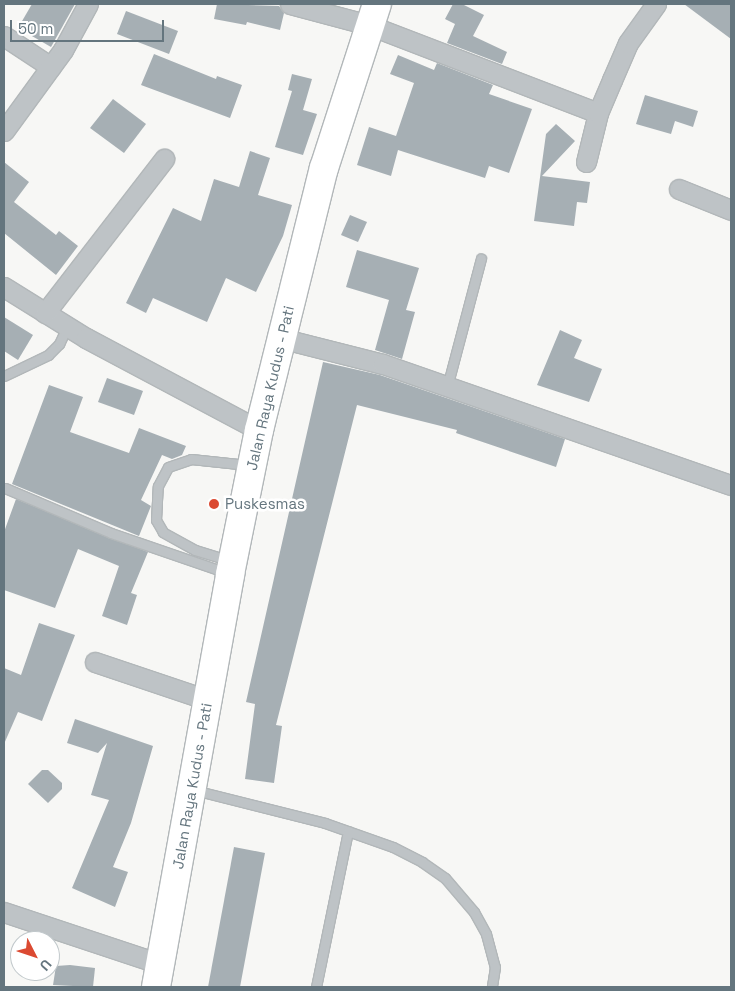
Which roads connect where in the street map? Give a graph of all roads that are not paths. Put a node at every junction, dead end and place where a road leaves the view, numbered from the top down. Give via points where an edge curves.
1 (88, 4) edge
2 (290, 4) edge
3 (656, 4) edge
4 (373, 15) edge
5 (4, 36) edge
6 (51, 67) junction
7 (598, 113) junction
8 (4, 131) edge
9 (164, 159) dead end
10 (586, 162) dead end
11 (679, 189) dead end
12 (731, 210) edge
13 (481, 258) dead end
14 (4, 287) edge
15 (45, 313) junction
16 (67, 327) junction
17 (280, 338) junction
18 (4, 376) edge
19 (447, 387) junction
20 (259, 430) junction
21 (251, 466) junction
22 (731, 485) edge
23 (5, 488) dead end
24 (231, 568) junction
25 (95, 662) dead end
26 (208, 700) junction
27 (191, 789) junction
28 (348, 831) junction
29 (4, 912) edge
30 (158, 976) edge
31 (316, 987) edge
32 (492, 987) edge

1 - 6 street
2 - 4 street
3 - 7 street via 628,43
4 - 7 street
4 - 17 highway, Jalan Raya Kudus - Pati via 324,168
5 - 6 street
6 - 8 street
7 - 10 street
9 - 15 street
11 - 12 street
13 - 19 lane
14 - 15 street
15 - 16 street
16 - 18 lane via 59,344 48,354
16 - 20 street
17 - 19 street via 383,364
17 - 20 highway, Jalan Raya Kudus - Pati
19 - 22 street
20 - 21 highway, Jalan Raya Kudus - Pati
21 - 24 highway, Jalan Raya Kudus - Pati
21 - 24 lane via 191,459 168,467 158,486 156,520 163,532
23 - 24 lane via 111,533
24 - 26 highway, Jalan Raya Kudus - Pati
25 - 26 street
26 - 27 highway, Jalan Raya Kudus - Pati
27 - 28 lane
27 - 30 highway, Jalan Raya Kudus - Pati
28 - 31 lane
28 - 32 lane via 393,847 446,878 474,912 486,934 495,967
29 - 30 street

